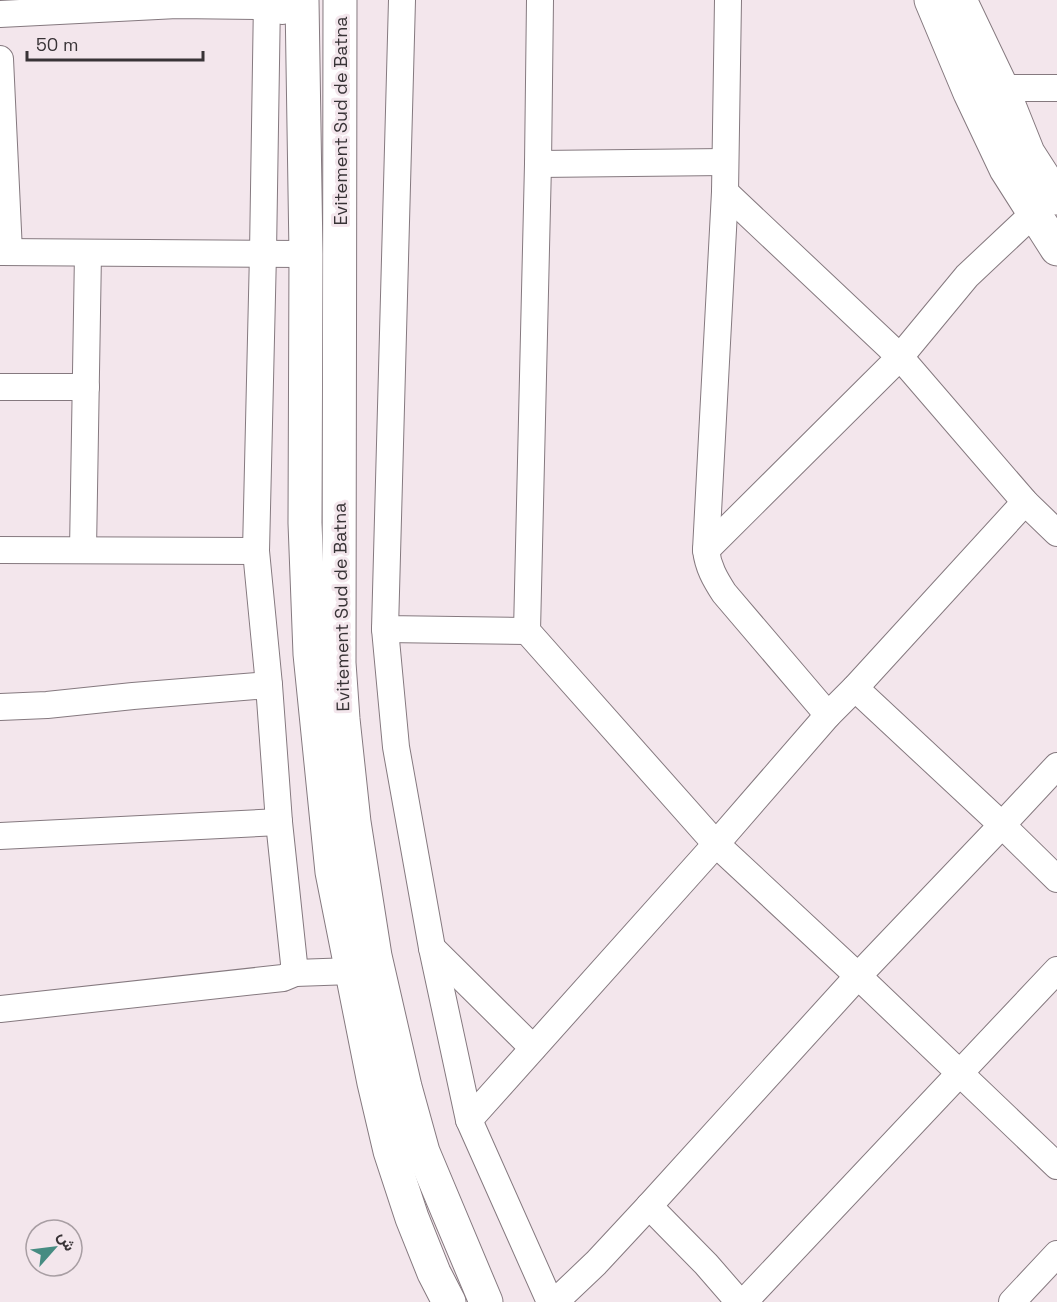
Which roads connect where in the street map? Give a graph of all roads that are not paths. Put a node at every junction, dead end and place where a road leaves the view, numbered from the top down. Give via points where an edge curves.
1 (340, 0) edge
2 (402, 0) edge
3 (540, 0) edge
4 (728, 0) edge
5 (931, 0) edge
6 (960, 0) edge
7 (267, 3) edge
8 (302, 9) edge
9 (0, 14) edge
10 (0, 60) edge
11 (1002, 88) junction
12 (1057, 88) edge
13 (970, 93) junction
14 (725, 162) junction
15 (538, 164) junction
16 (725, 192) junction
17 (1046, 206) edge
18 (1057, 249) edge
19 (5, 252) edge
20 (88, 253) junction
21 (263, 253) junction
22 (306, 254) junction
23 (900, 357) junction
24 (0, 387) edge
25 (86, 387) junction
26 (1025, 502) junction
27 (1057, 533) edge
28 (0, 550) edge
29 (83, 550) junction
30 (256, 550) junction
31 (706, 550) junction
32 (385, 629) junction
33 (527, 631) junction
34 (269, 685) junction
35 (855, 688) junction
36 (0, 707) edge
37 (828, 715) junction
38 (1057, 766) edge
39 (279, 822) junction
40 (1002, 825) junction
41 (0, 836) edge
42 (716, 844) junction
43 (1057, 879) edge
44 (432, 948) junction
45 (1057, 970) edge
46 (352, 971) junction
47 (295, 974) junction
48 (858, 976) junction
49 (0, 1009) edge
50 (533, 1048) junction
51 (961, 1073) junction
52 (469, 1120) junction
53 (1057, 1166) edge
54 (650, 1206) junction
55 (1057, 1254) edge
56 (449, 1302) edge
57 (486, 1302) edge
58 (553, 1302) edge
59 (739, 1302) edge
60 (744, 1302) edge
61 (1012, 1302) edge

1 - 57 main road, Evitement Sud de Batna via 339,663 354,822 375,956 408,1098 423,1152
2 - 32 street
3 - 15 street
4 - 14 street
5 - 13 main road
6 - 11 main road
7 - 8 street
7 - 9 street
7 - 21 street
8 - 22 main road, Evitement Sud de Batna
10 - 19 street
11 - 12 street
11 - 13 street
11 - 17 main road
13 - 17 main road via 1006,169
14 - 15 street
14 - 16 street
15 - 33 street
16 - 23 street
16 - 31 street
17 - 18 main road
17 - 23 street via 967,276
19 - 20 street
20 - 21 street
20 - 25 street
21 - 22 street
21 - 30 street
22 - 46 main road, Evitement Sud de Batna via 305,523 310,654 332,872
23 - 26 street
23 - 31 street
24 - 25 street
25 - 29 street
26 - 27 street
26 - 35 street
28 - 29 street
29 - 30 street
30 - 34 street
31 - 37 street via 712,573 724,593
32 - 33 street
32 - 44 street via 396,747
33 - 42 street
34 - 36 street
34 - 39 street
35 - 37 street
35 - 40 street
37 - 42 street
38 - 40 street
39 - 41 street
39 - 47 street
40 - 43 street
40 - 48 street
42 - 48 street
42 - 50 street
44 - 50 street
44 - 52 street
45 - 51 street
46 - 47 street
46 - 56 main road, Evitement Sud de Batna via 390,1151 412,1218
47 - 49 street
48 - 51 street
48 - 54 street
50 - 52 street
51 - 53 street
51 - 60 street
52 - 58 street
54 - 58 street
54 - 59 street
55 - 61 street

